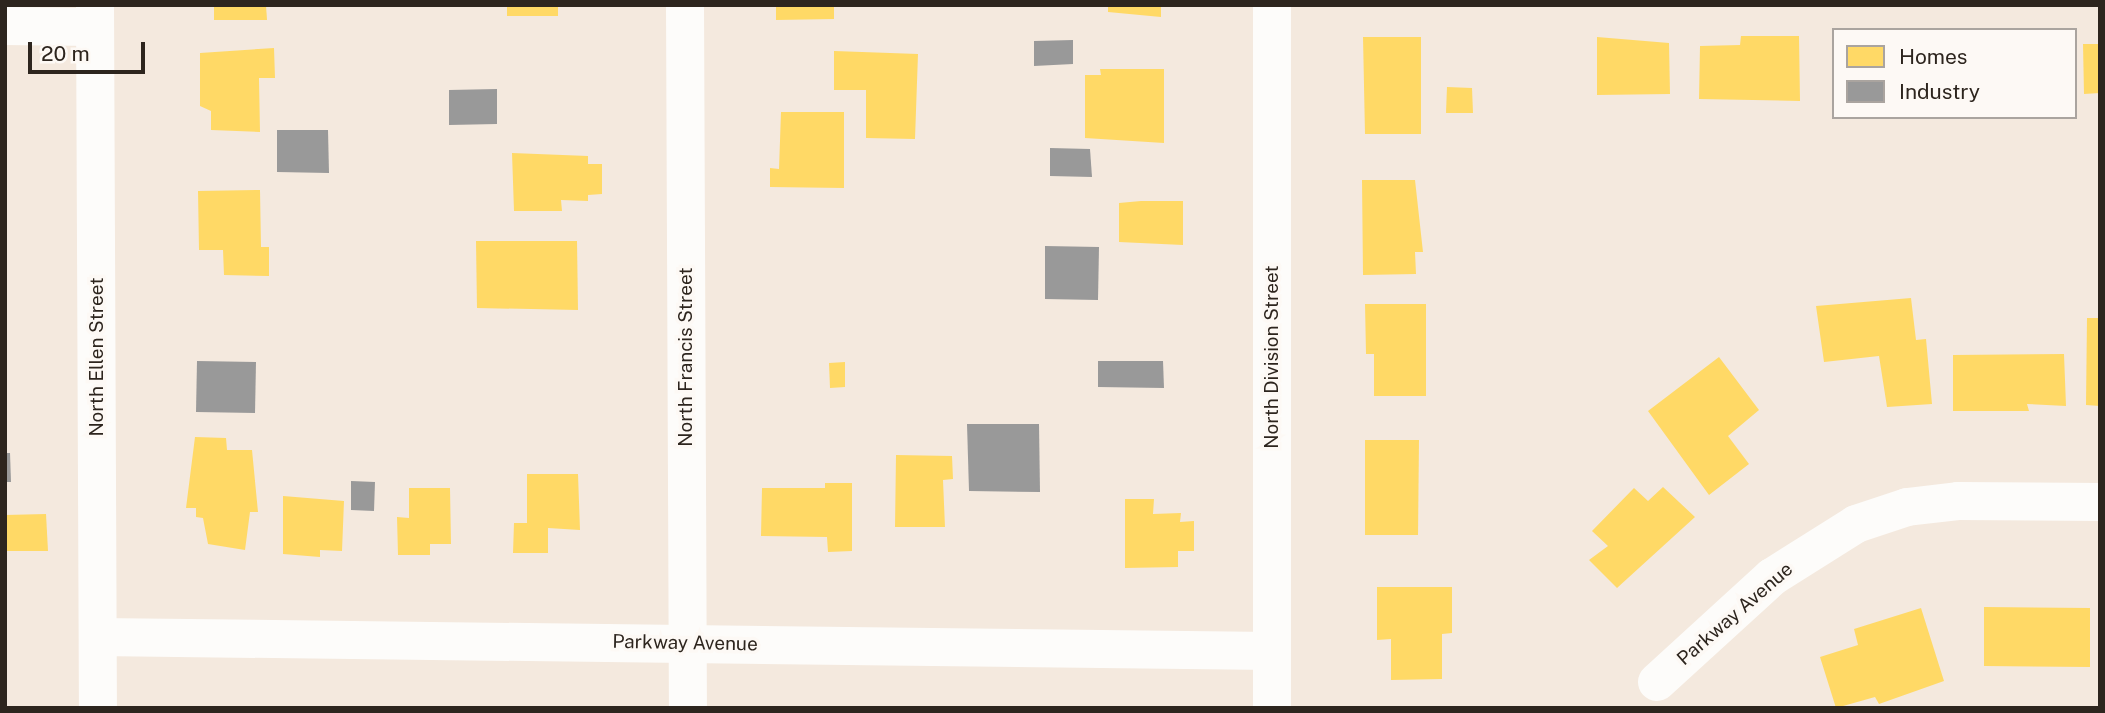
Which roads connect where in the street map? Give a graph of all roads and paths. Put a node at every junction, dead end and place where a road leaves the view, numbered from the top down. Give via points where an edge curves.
1 (685, 5) edge
2 (1272, 5) edge
3 (95, 16) edge
4 (5, 26) edge
5 (2100, 502) edge
6 (98, 637) junction
7 (688, 643) junction
8 (1272, 651) junction
9 (1657, 682) dead end
10 (99, 708) edge
11 (688, 708) edge
12 (1272, 708) edge

1 - 7 street, North Francis Street
2 - 8 street, North Division Street
3 - 4 street
3 - 6 street, North Ellen Street
5 - 9 street, Parkway Avenue via 1958,501 1907,507 1856,524 1772,577
6 - 7 street, Parkway Avenue
6 - 10 street, North Ellen Street
7 - 8 street, Parkway Avenue
7 - 11 street, North Francis Street
8 - 12 street, North Division Street

